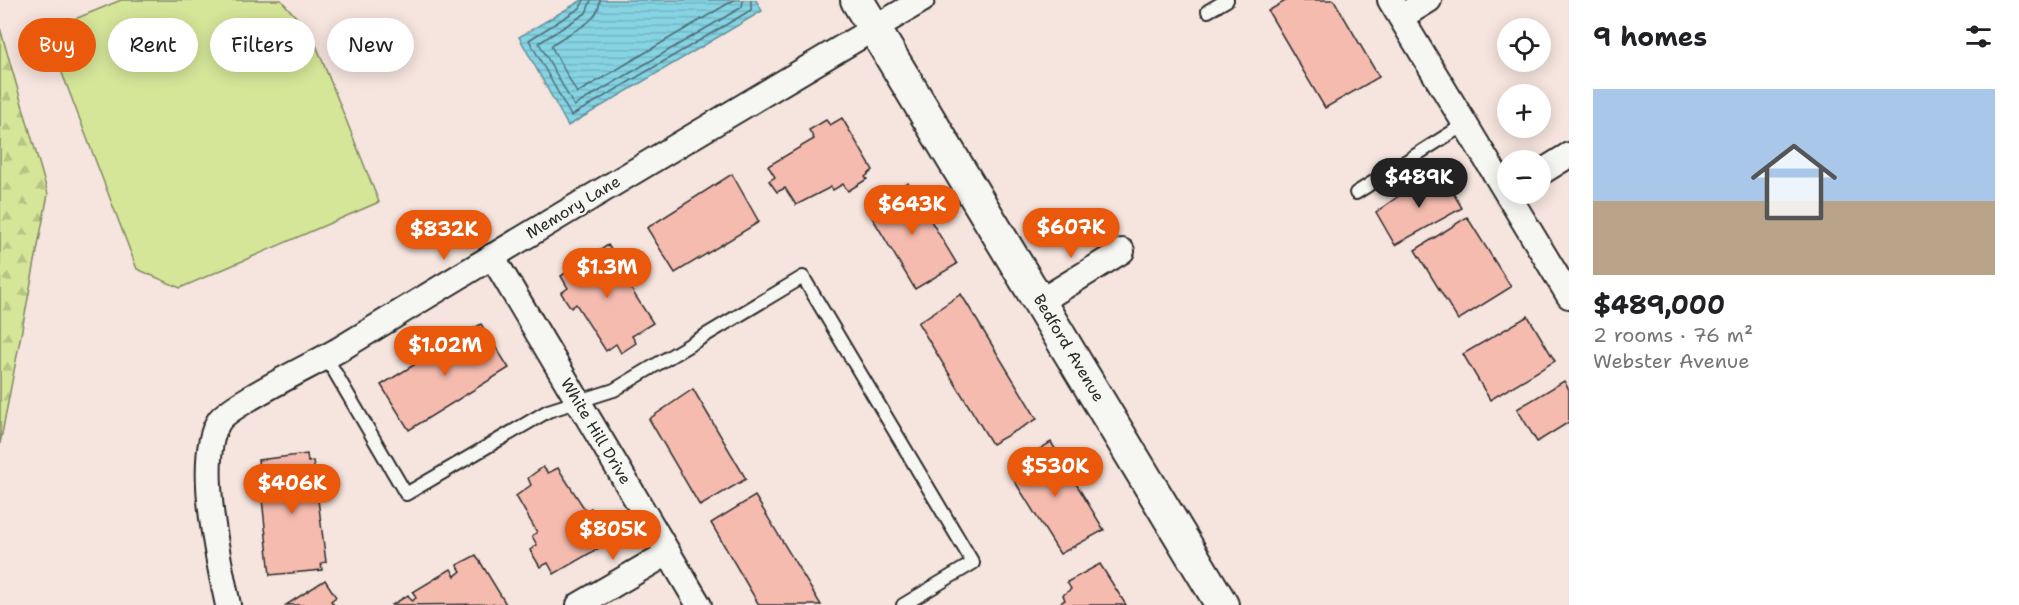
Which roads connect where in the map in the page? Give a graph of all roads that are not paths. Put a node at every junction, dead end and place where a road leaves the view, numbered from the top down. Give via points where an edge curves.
1 (857, 0) edge
2 (922, 0) edge
3 (1227, 0) edge
4 (1429, 0) edge
5 (1396, 8) edge
6 (1208, 11) dead end
7 (875, 29) junction
8 (1465, 124) junction
9 (1569, 155) edge
10 (1551, 166) edge
11 (1497, 176) edge
12 (1356, 193) dead end
13 (1514, 204) edge
14 (1122, 251) dead end
15 (492, 256) junction
16 (1569, 297) edge
17 (1041, 301) junction
18 (326, 357) junction
19 (579, 402) junction
20 (668, 553) junction
21 (228, 605) edge
22 (579, 605) edge
23 (699, 605) edge
24 (903, 605) edge
25 (1222, 605) edge

1 - 7 street, Bedford Avenue
2 - 7 street, Memory Lane
3 - 6 lane
4 - 5 street
5 - 8 street
7 - 15 street, Memory Lane
7 - 17 street, Bedford Avenue
8 - 11 street
8 - 12 lane
9 - 10 street
13 - 16 street
14 - 17 street
15 - 18 street, Memory Lane
15 - 19 street, White Hill Drive
17 - 25 street, Bedford Avenue
18 - 19 lane via 406,494 548,411
18 - 21 street, Memory Lane via 226,413 214,431 209,467 213,521
19 - 20 street, White Hill Drive
19 - 24 lane via 614,390 803,277 973,563
20 - 22 street
20 - 23 street, White Hill Drive

